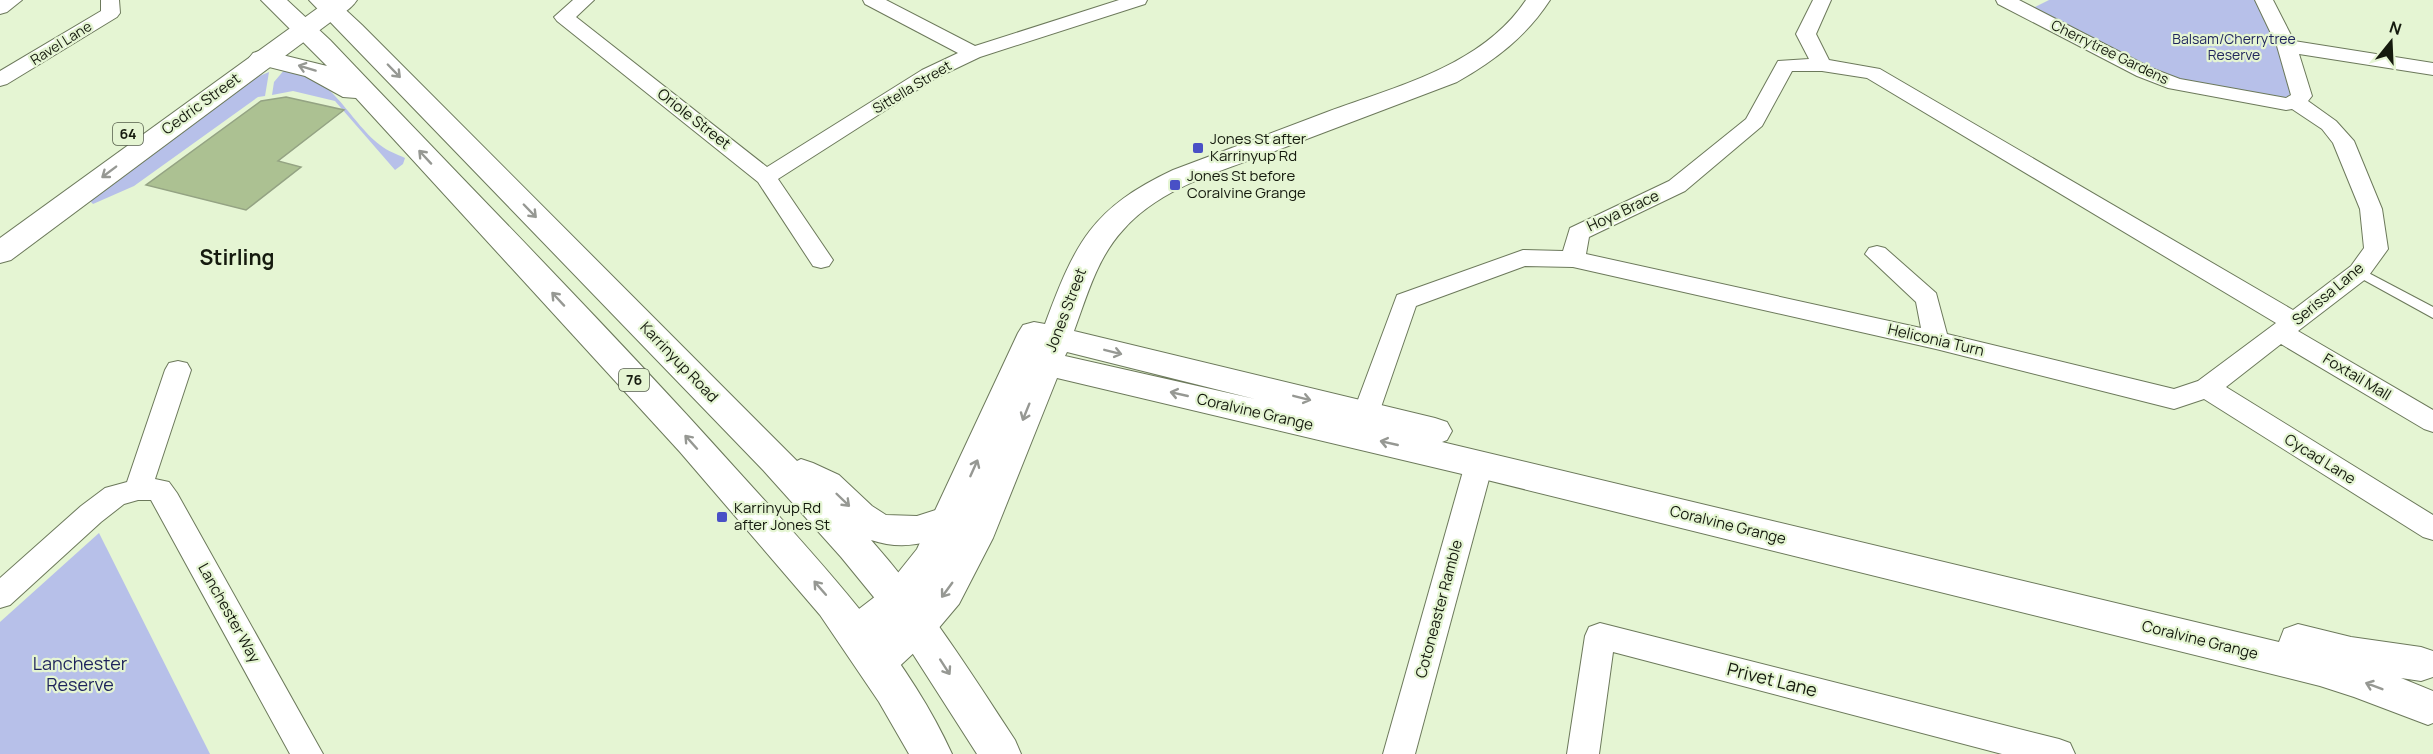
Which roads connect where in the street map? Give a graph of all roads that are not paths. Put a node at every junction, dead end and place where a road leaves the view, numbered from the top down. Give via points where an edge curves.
1 (13, 0) edge
2 (110, 0) edge
3 (273, 0) edge
4 (585, 0) edge
5 (872, 0) edge
6 (1138, 0) edge
7 (1518, 0) edge
8 (1538, 0) edge
9 (1822, 0) edge
10 (2005, 0) edge
11 (2264, 0) edge
12 (2046, 1) edge
13 (329, 2) edge
14 (0, 8) edge
15 (2027, 11) junction
16 (298, 24) junction
17 (2287, 46) junction
18 (973, 53) junction
19 (262, 58) junction
20 (1822, 65) junction
21 (2433, 69) edge
22 (0, 80) edge
23 (2296, 102) junction
24 (377, 105) junction
25 (766, 177) junction
26 (51, 203) junction
27 (0, 225) edge
28 (0, 253) edge
29 (1877, 254) dead end
30 (1573, 259) junction
31 (821, 260) dead end
32 (2359, 272) junction
33 (2433, 313) edge
34 (2287, 327) junction
35 (1936, 340) junction
36 (1040, 348) junction
37 (178, 370) dead end
38 (2207, 388) junction
39 (1366, 413) junction
40 (2433, 422) edge
41 (775, 460) junction
42 (1479, 464) junction
43 (138, 489) junction
44 (948, 521) junction
45 (2433, 529) edge
46 (0, 596) edge
47 (907, 613) junction
48 (866, 649) junction
49 (2427, 661) edge
50 (2431, 709) edge
51 (308, 754) edge
52 (931, 754) edge
53 (1000, 754) edge
54 (1399, 754) edge
55 (1583, 754) edge
56 (2058, 754) edge

1 - 14 street
2 - 22 street, Ravel Lane via 110,12
3 - 16 main road, 76
4 - 25 street, Oriole Street via 564,17
5 - 18 street
6 - 18 street, Sittella Street
7 - 36 main road, Jones Street via 1482,39 1441,64 1143,183 1108,209 1071,250 1058,272
8 - 36 main road, Jones Street via 1508,36 1448,76 1183,176 1143,198 1112,223 1089,255
9 - 20 street via 1806,34
10 - 15 street, Cherrytree Gardens
11 - 17 street
12 - 15 street, Cherrytree Gardens
13 - 16 main road, Cedric Street / 64
13 -> 41 main road, Karrinyup Road
15 - 23 street, Cherrytree Gardens via 2175,84 2286,104
16 - 19 main road, Cedric Street / 64
16 - 24 main road, 76
16 - 26 main road, Cedric Street / 64
17 - 21 street
17 - 23 street via 2302,96
18 - 25 street, Sittella Street via 929,74
24 -> 19 main road via 314,70
19 -> 26 main road, Cedric Street / 64
20 - 30 street, Hoya Brace via 1785,65 1755,122 1677,186 1578,233
20 - 34 street via 1873,74
23 - 32 street, Serissa Lane via 2329,125 2343,141 2371,209 2376,249
48 -> 24 main road, 76 via 834,604 692,443
25 - 31 street, Oriole Street
26 - 27 main road, Cedric Street / 64
26 - 28 main road, Cedric Street / 64
29 - 35 street via 1927,299
30 - 35 street, Heliconia Turn
30 - 39 street via 1523,258 1406,301
32 - 33 lane
32 - 34 street, Serissa Lane
34 - 38 street, Heliconia Turn
34 - 40 street, Foxtail Mall
35 - 38 street, Heliconia Turn via 2174,399
36 -> 39 main road, Coralvine Grange
42 -> 36 main road, Coralvine Grange
44 -> 36 main road, Jones Street
36 -> 47 main road, Jones Street via 972,545 953,582
37 - 43 street
38 - 45 street, Cycad Lane
39 - 49 main road, Coralvine Grange via 2351,654
41 -> 44 main road via 830,487 864,520 881,530 906,533
41 - 47 main road, Karrinyup Road
50 -> 42 main road, Coralvine Grange via 2320,669
42 - 54 street, Cotoneaster Ramble
43 - 46 street via 115,496 91,514
43 - 51 street, Lanchester Way via 159,490 167,501
44 - 47 main road, Jones Street
47 - 48 main road, Jones Street
47 -> 53 main road, Karrinyup Road
48 - 52 main road, 76
49 - 50 main road, Coralvine Grange via 2416,675 2418,690
55 - 56 street, Privet Lane via 1600,636

